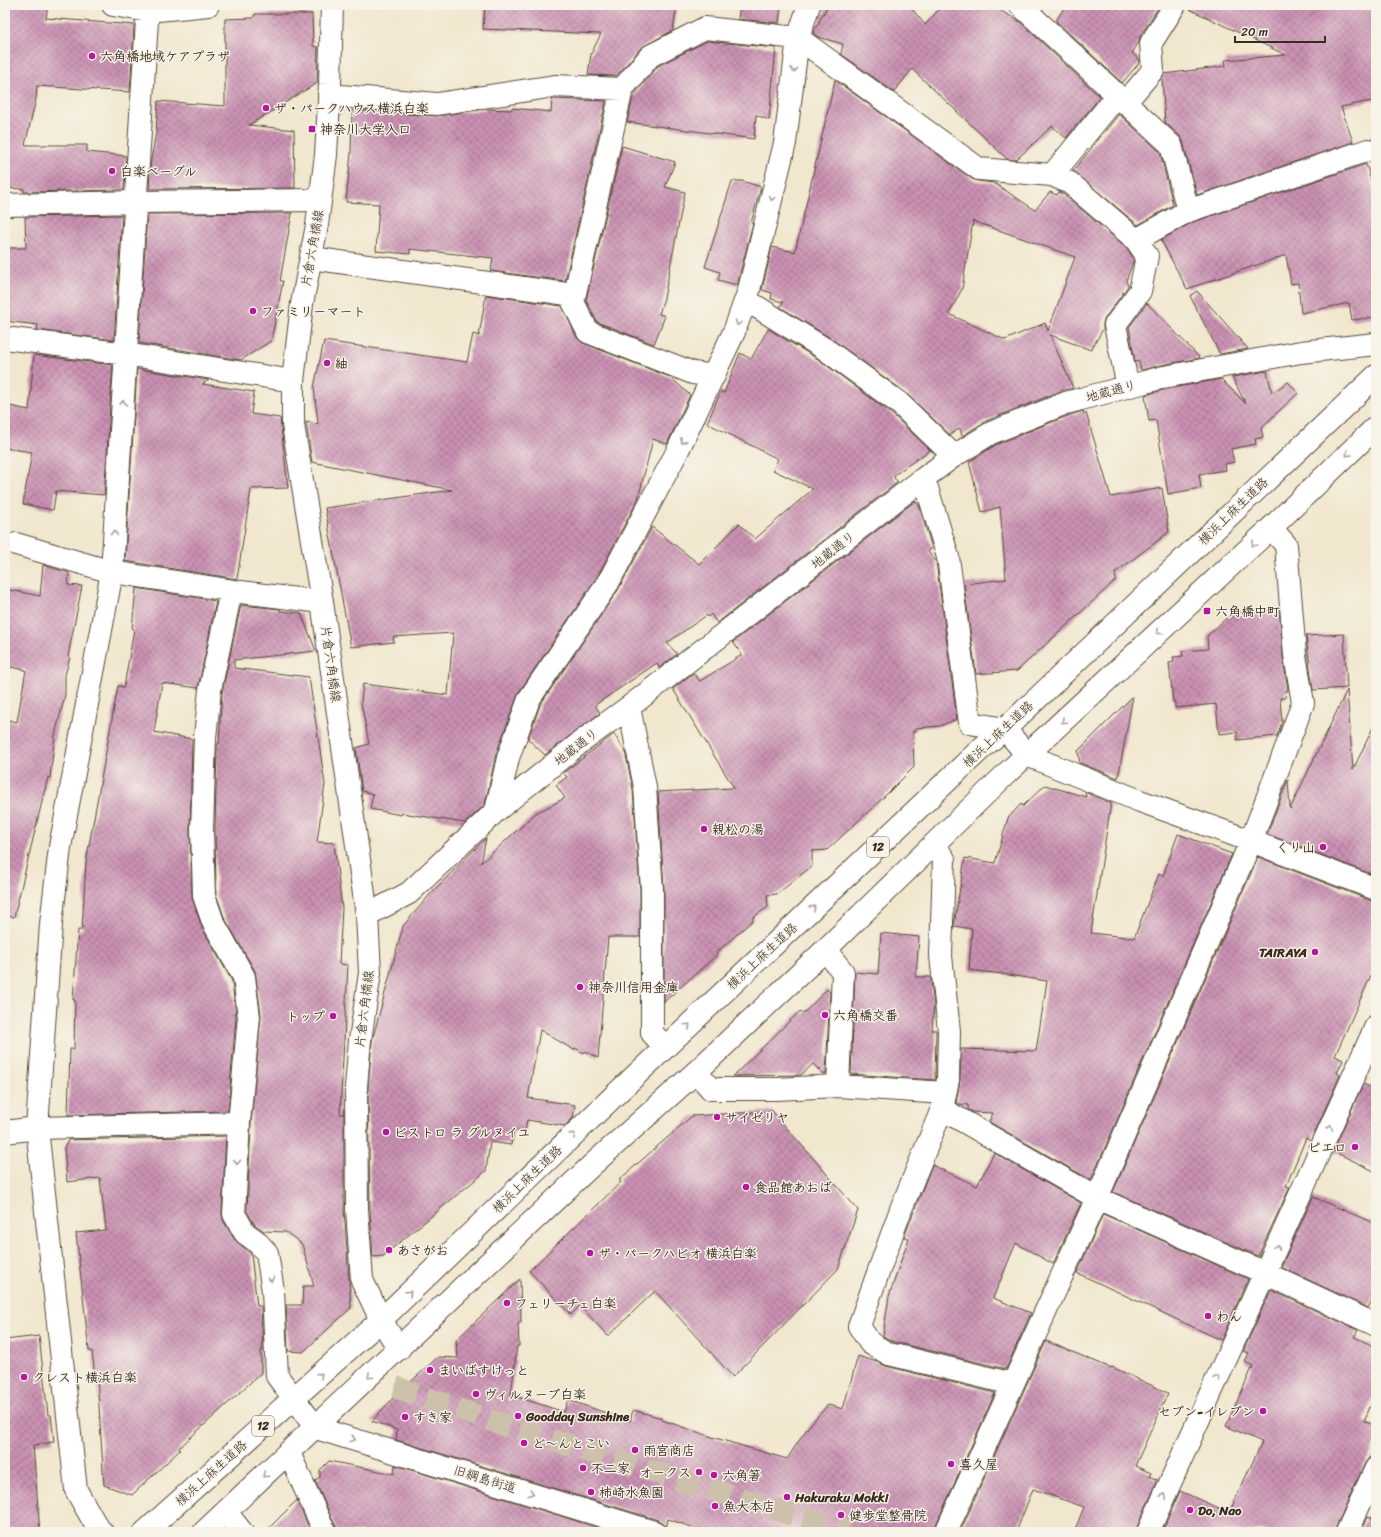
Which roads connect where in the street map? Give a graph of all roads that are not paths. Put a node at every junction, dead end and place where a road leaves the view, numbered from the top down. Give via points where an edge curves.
1 (113, 5) edge
2 (208, 5) edge
3 (332, 5) edge
4 (809, 5) edge
5 (1175, 5) edge
6 (148, 8) edge
7 (1034, 10) edge
8 (798, 38) junction
9 (622, 89) junction
10 (329, 96) junction
11 (1121, 99) junction
12 (1368, 150) dead end
13 (1052, 175) junction
14 (320, 200) junction
15 (136, 202) junction
16 (5, 205) edge
17 (1188, 211) junction
18 (1136, 240) junction
19 (311, 258) junction
20 (574, 295) junction
21 (746, 300) junction
22 (5, 338) edge
23 (1376, 344) edge
24 (126, 354) junction
25 (714, 376) junction
26 (1376, 376) edge
27 (293, 381) junction
28 (1128, 387) junction
29 (1376, 426) edge
30 (954, 456) junction
31 (924, 478) junction
32 (1270, 528) junction
33 (16, 544) dead end
34 (112, 572) junction
35 (231, 591) junction
36 (322, 602) junction
37 (629, 707) junction
38 (1005, 729) junction
39 (1027, 755) junction
40 (496, 811) junction
41 (1251, 841) junction
42 (934, 845) junction
43 (1376, 889) edge
44 (367, 915) junction
45 (825, 950) junction
46 (1376, 1026) edge
47 (666, 1048) junction
48 (696, 1072) junction
49 (838, 1086) junction
50 (944, 1101) junction
51 (239, 1123) junction
52 (37, 1128) junction
53 (5, 1132) edge
54 (1097, 1198) junction
55 (1265, 1273) junction
56 (381, 1320) junction
57 (1376, 1325) edge
58 (399, 1349) junction
59 (1013, 1384) junction
60 (295, 1398) junction
61 (316, 1428) junction
62 (289, 1453) junction
63 (1376, 1468) edge
64 (1369, 1502) edge
65 (226, 1512) junction
66 (599, 1523) edge
67 (102, 1532) edge
68 (145, 1532) edge
69 (204, 1532) edge
70 (242, 1532) edge
71 (326, 1532) edge
72 (654, 1532) edge
73 (946, 1532) edge
74 (1148, 1532) edge
75 (1347, 1532) edge

1 - 6 street
2 - 6 street
3 - 10 street, 片倉六角橋線
4 - 8 street
5 - 11 street via 1151,43 1153,70
6 - 15 street
7 - 11 street
8 - 9 street via 705,28 650,56
8 - 13 street via 979,169
8 -> 21 street via 785,143
9 - 10 street via 555,86 437,104
9 - 20 street
10 - 14 street, 片倉六角橋線 via 326,155
11 - 13 street
11 - 17 street via 1171,145
12 - 17 street
13 - 18 street via 1070,183
14 - 15 street
14 - 19 street, 片倉六角橋線
15 - 16 street
15 - 24 street
17 - 18 street
18 - 28 street via 1147,256 1140,291 1115,325
19 - 20 street
19 - 27 street, 片倉六角橋線 via 302,304
20 - 25 street via 573,302 588,332 693,373
21 -> 25 street
21 - 30 street via 825,349 899,403
22 - 24 street
23 - 28 street, 地蔵通り via 1301,352 1164,377
24 - 27 street
34 -> 24 street
25 -> 40 street via 608,582 529,699 508,758
26 - 38 street, 横浜上麻生道路 / 12
27 - 36 street, 片倉六角橋線 via 293,425
28 - 30 street, 地蔵通り via 1059,406 991,433
29 -> 32 street
30 - 31 street, 地蔵通り
31 - 37 street, 地蔵通り
31 - 38 street via 948,557 970,723
32 -> 39 street
32 - 41 street via 1286,545 1295,655 1303,703
33 - 34 street
34 - 35 street
34 - 52 street via 60,847 51,924
35 - 36 street
35 - 51 street via 210,690 205,736 202,830 204,896 214,922 244,978 249,1017
36 - 44 street, 片倉六角橋線
37 - 40 street, 地蔵通り via 580,742
37 - 47 street via 645,787 652,890 652,1033
38 - 39 street
47 -> 38 street, 横浜上麻生道路 / 12 via 984,746
39 - 41 street via 1140,801
39 - 42 street
40 - 44 street, 地蔵通り via 409,893
41 - 43 street
41 - 54 street
42 - 45 street
42 - 50 street via 944,859 941,956 949,1031 948,1080
44 - 56 street, 片倉六角橋線 via 370,973 356,1087 357,1209 362,1280
45 - 48 street
45 - 49 street via 843,972
55 -> 46 street
56 -> 47 street, 横浜上麻生道路 / 12
48 - 49 street via 711,1089
48 - 58 street via 592,1165
49 - 50 street
50 - 54 street
50 - 59 street via 901,1209 859,1326 870,1343 889,1354
51 - 52 street
51 -> 60 street via 234,1214 245,1233 267,1253 273,1291 277,1376
52 - 53 street
52 - 67 street via 76,1490
54 - 55 street
54 - 59 street
55 - 57 street
74 -> 55 street
56 - 58 street, 片倉六角橋線
60 -> 56 street, 横浜上麻生道路 / 12
58 -> 61 street
59 - 73 street
60 - 61 street
60 - 68 street, 横浜上麻生道路 / 12
61 - 62 street
61 -> 66 street, 旧綱島街道
62 -> 65 street
62 - 71 street
63 - 64 street
64 - 75 street
65 - 69 street
65 - 70 street
66 - 72 street, 旧綱島街道

